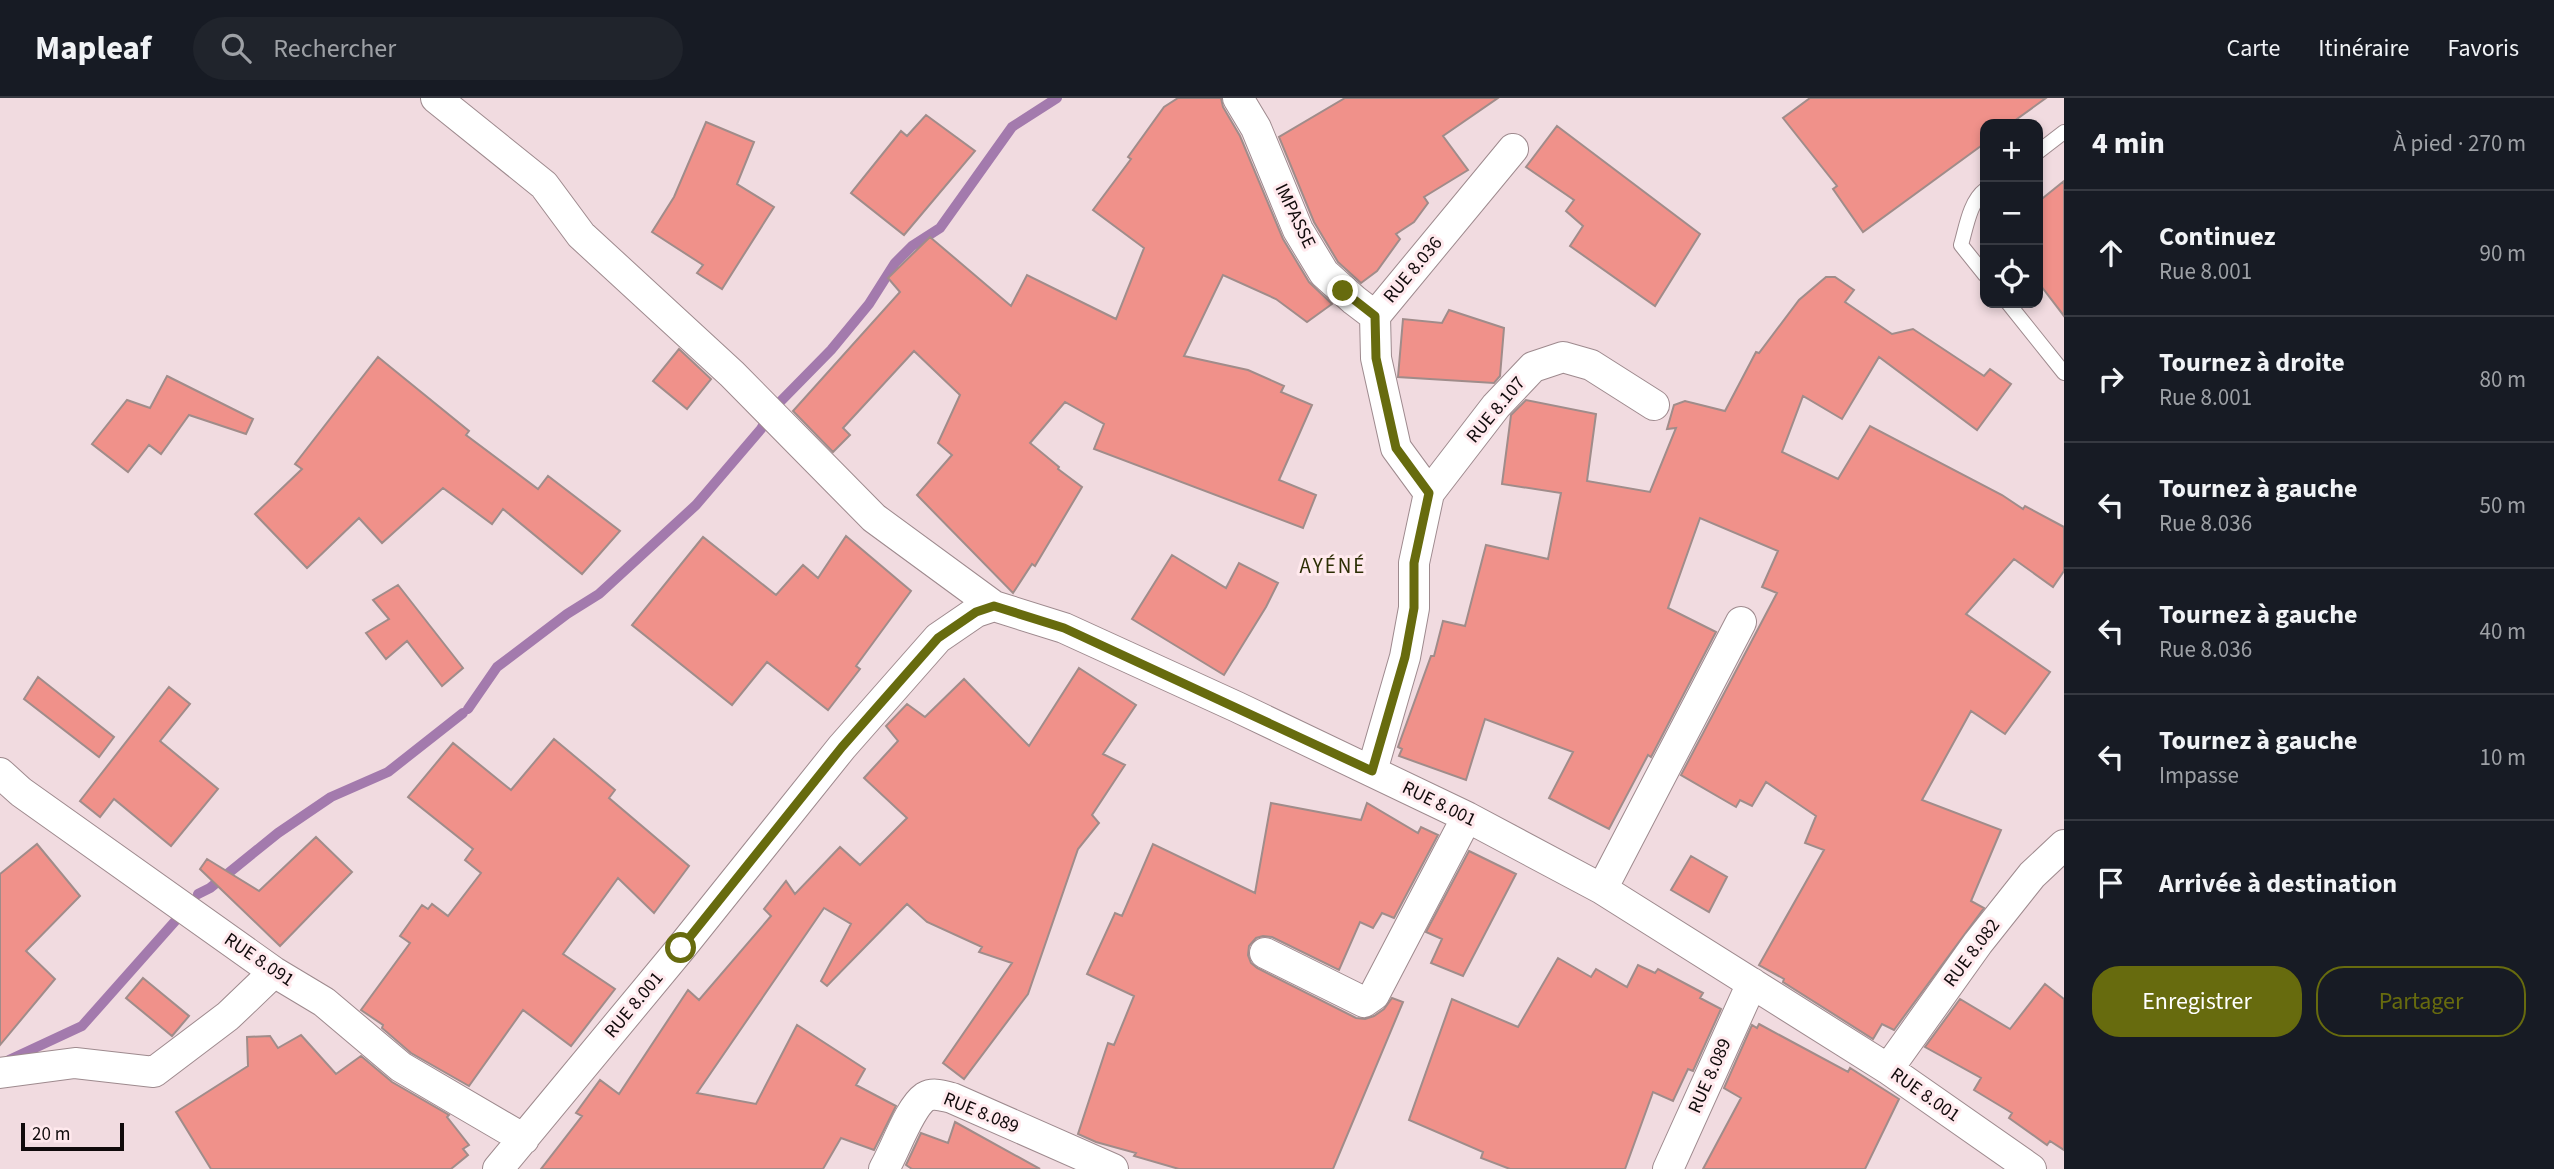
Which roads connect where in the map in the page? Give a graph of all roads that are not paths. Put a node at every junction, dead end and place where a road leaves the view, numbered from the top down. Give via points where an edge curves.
1 (436, 98) edge
2 (1238, 98) edge
3 (2064, 132) edge
4 (2043, 148) edge
5 (1513, 149) dead end
6 (1980, 194) edge
7 (1980, 269) edge
8 (2012, 308) edge
9 (1375, 316) junction
10 (2064, 373) edge
11 (1654, 405) dead end
12 (1429, 493) junction
13 (994, 606) junction
14 (1741, 622) dead end
15 (1372, 771) junction
16 (0, 774) edge
17 (1468, 817) junction
18 (2064, 845) edge
19 (1602, 889) junction
20 (1265, 953) dead end
21 (274, 972) junction
22 (1752, 983) junction
23 (1888, 1069) junction
24 (0, 1073) edge
25 (524, 1139) junction
26 (498, 1169) edge
27 (884, 1169) edge
28 (1113, 1169) edge
29 (1668, 1169) edge
30 (2031, 1169) edge

1 - 13 street via 544,185 581,234 732,374 874,517
2 - 9 street, IMPASSE via 1256,128 1298,230 1324,273
3 - 4 lane
5 - 9 street, RUE 8.036
6 - 7 lane via 1961,245
8 - 10 lane
9 - 12 street, RUE 8.036 via 1376,358 1396,448
11 - 12 street, RUE 8.107 via 1591,365 1563,357 1533,368 1496,406
12 - 15 street via 1414,563 1414,608 1405,657
13 - 15 street, RUE 8.001 via 1064,628
13 - 25 street, RUE 8.001 via 976,612 938,638 885,698
14 - 19 street
15 - 17 street, RUE 8.001
16 - 21 street, RUE 8.091
17 - 19 street, RUE 8.001
17 - 20 street via 1403,943 1374,995 1366,1001
18 - 23 street, RUE 8.082 via 2032,876 1978,943
19 - 22 street, RUE 8.001
21 - 24 street via 228,1016 154,1072 75,1063
21 - 25 street, RUE 8.091 via 324,1002 401,1067
22 - 23 street, RUE 8.001
22 - 29 street, RUE 8.089
23 - 30 street, RUE 8.001
25 - 26 street, RUE 8.001
27 - 28 street, RUE 8.089 via 914,1112 924,1098 935,1094

